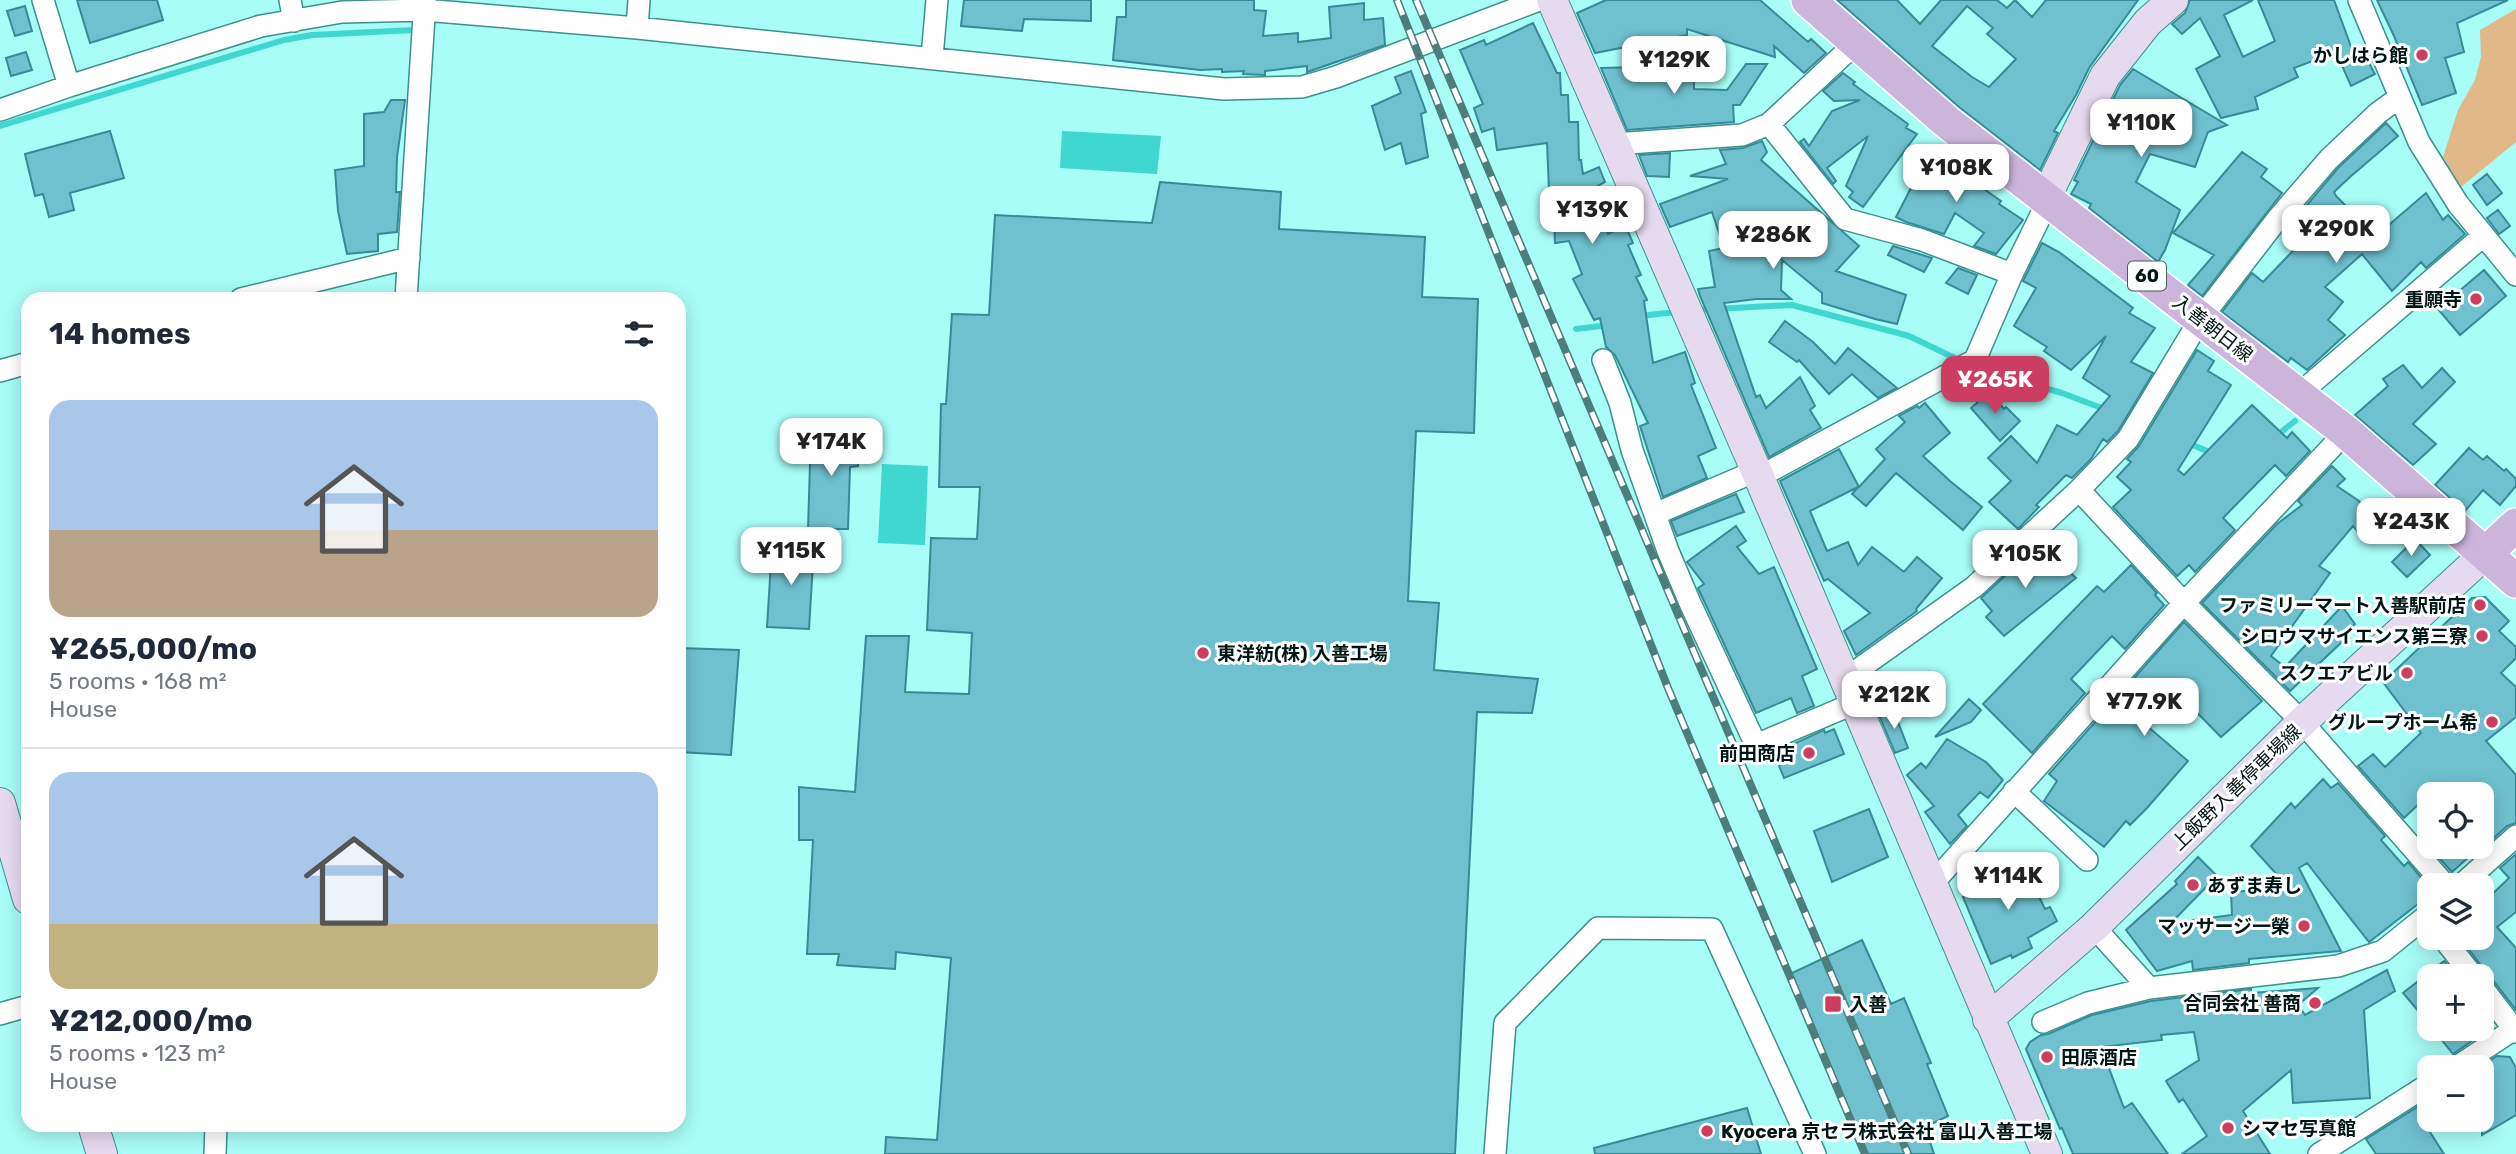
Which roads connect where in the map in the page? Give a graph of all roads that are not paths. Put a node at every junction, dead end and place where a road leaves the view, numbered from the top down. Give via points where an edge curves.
1 (43, 0) edge
2 (639, 0) edge
3 (937, 0) edge
4 (1539, 0) edge
5 (1552, 0) edge
6 (1808, 0) edge
7 (2173, 0) edge
8 (2359, 0) edge
9 (424, 5) edge
10 (292, 10) edge
11 (637, 28) junction
12 (1857, 42) junction
13 (932, 57) junction
14 (69, 86) junction
15 (2400, 97) junction
16 (0, 110) edge
17 (1769, 124) junction
18 (1614, 144) junction
19 (2045, 199) junction
20 (2483, 236) junction
21 (409, 258) junction
22 (2012, 274) junction
23 (2516, 275) edge
24 (279, 292) edge
25 (407, 292) edge
26 (2201, 318) junction
27 (1603, 360) dead end
28 (21, 365) edge
29 (0, 371) edge
30 (2299, 394) junction
31 (2346, 432) junction
32 (1757, 474) junction
33 (2079, 490) junction
34 (1655, 514) junction
35 (2516, 525) edge
36 (2484, 554) junction
37 (2516, 581) edge
38 (2184, 603) junction
39 (1850, 691) junction
40 (2302, 722) junction
41 (2014, 791) junction
42 (0, 803) edge
43 (2516, 836) edge
44 (2087, 860) dead end
45 (2435, 873) edge
46 (2475, 873) edge
47 (21, 875) edge
48 (1932, 884) junction
49 (2417, 925) edge
50 (2094, 927) junction
51 (2452, 950) edge
52 (2464, 964) edge
53 (2150, 988) junction
54 (2494, 1002) edge
55 (21, 1008) edge
56 (0, 1014) edge
57 (1989, 1019) junction
58 (2043, 1021) dead end
59 (2516, 1030) edge
60 (2476, 1055) edge
61 (2417, 1092) edge
62 (95, 1132) edge
63 (216, 1132) edge
64 (102, 1154) edge
65 (215, 1154) edge
66 (1495, 1154) edge
67 (1815, 1154) edge
68 (2047, 1154) edge
69 (2319, 1154) edge

1 - 14 street
2 - 11 street
3 - 13 street
4 - 13 street via 1302,87 1224,89
5 - 18 street
6 - 12 main road, 入善朝日線 / 60
7 - 19 street via 2148,22 2105,76
8 - 15 street
9 - 10 street via 342,12
9 - 11 street
9 - 21 street
10 - 14 street via 261,26
11 - 13 street
12 - 17 street
12 - 19 main road, 入善朝日線 / 60 via 1947,122
14 - 16 street
15 - 20 street via 2420,142
15 - 26 street via 2329,159
17 - 18 street via 1742,135
17 - 22 street via 1845,219 1922,240
18 - 32 street
19 - 22 street
19 - 26 main road, 入善朝日線 / 60
20 - 23 street
20 - 30 street
21 - 24 street
21 - 25 street
22 - 32 street via 1975,360
26 - 30 main road, 入善朝日線 / 60
26 - 33 street via 2129,439
27 - 34 street
28 - 29 street
30 - 31 main road, 入善朝日線 / 60
31 - 36 main road, 入善朝日線 / 60
31 - 38 street
32 - 34 street
32 - 39 street
33 - 38 street
33 - 39 street via 1974,587
34 - 39 street via 1689,603 1756,746
35 - 36 main road
36 - 37 main road, 入善朝日線
36 - 40 street, 上飯野入善停車場線
38 - 40 street
38 - 41 street
39 - 48 street
40 - 45 street
40 - 50 street, 上飯野入善停車場線
41 - 44 street
41 - 48 street
42 - 47 street
43 - 46 street
48 - 57 street
49 - 53 street via 2383,951 2339,966
50 - 53 street
50 - 57 street, 上飯野入善停車場線
51 - 52 street
53 - 58 street via 2088,1003
54 - 59 street
55 - 56 street
57 - 68 street
59 - 60 street
61 - 69 street
62 - 64 street
63 - 65 street
66 - 67 street via 1505,1023 1598,928 1712,929

